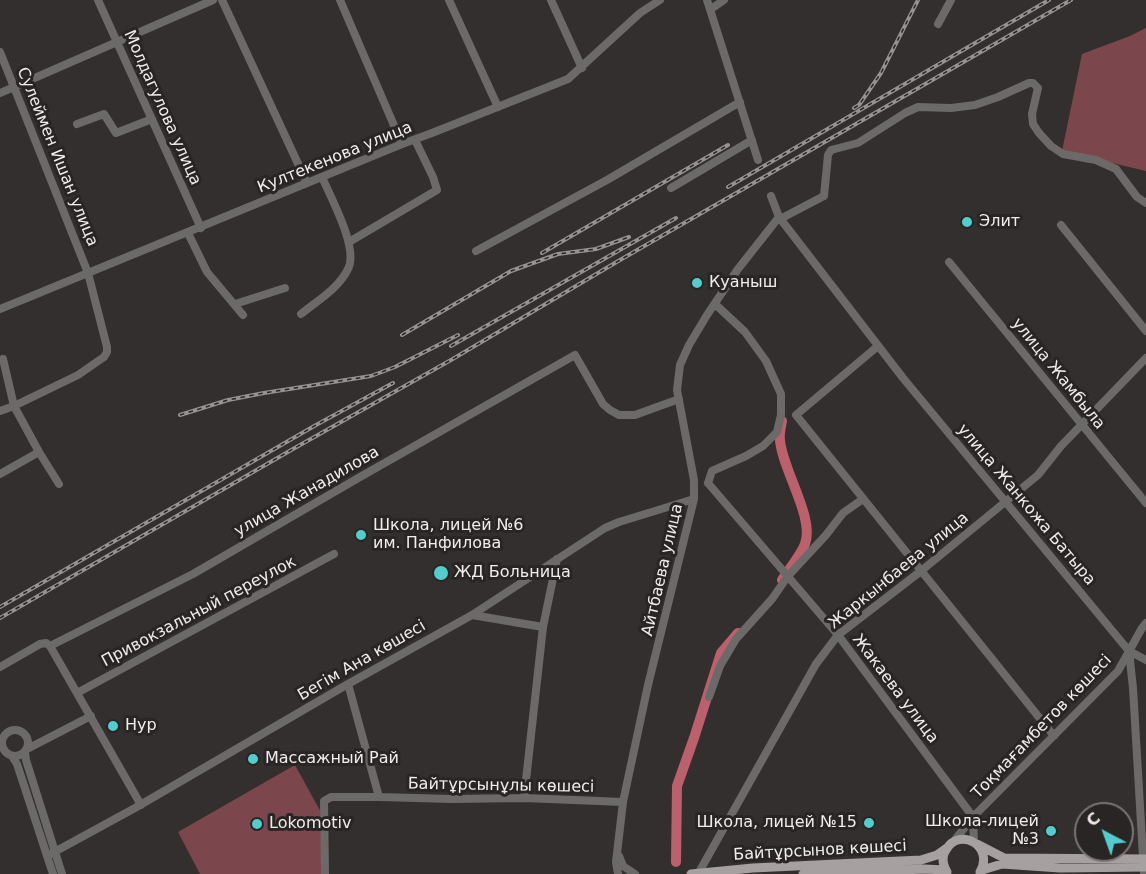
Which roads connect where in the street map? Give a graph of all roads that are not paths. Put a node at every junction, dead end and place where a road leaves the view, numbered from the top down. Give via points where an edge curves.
1 (98, 0) edge
2 (213, 0) edge
3 (222, 0) edge
4 (340, 0) edge
5 (449, 0) edge
6 (551, 0) edge
7 (660, 0) edge
8 (707, 0) edge
9 (724, 0) edge
10 (951, 0) edge
11 (651, 3) edge
12 (711, 9) junction
13 (938, 24) dead end
14 (117, 42) junction
15 (0, 52) edge
16 (582, 68) junction
17 (14, 87) junction
18 (0, 93) edge
19 (740, 102) junction
20 (498, 107) junction
21 (152, 119) junction
22 (77, 124) dead end
23 (415, 140) junction
24 (752, 140) junction
25 (402, 144) junction
26 (758, 160) dead end
27 (322, 177) junction
28 (307, 183) junction
29 (671, 188) dead end
30 (771, 196) dead end
31 (1146, 203) edge
32 (779, 218) junction
33 (1061, 225) dead end
34 (201, 228) junction
35 (188, 233) junction
36 (349, 242) junction
37 (476, 251) dead end
38 (949, 262) dead end
39 (88, 273) junction
40 (285, 288) dead end
41 (235, 304) junction
42 (715, 304) junction
43 (0, 309) edge
44 (301, 314) dead end
45 (243, 315) dead end
46 (1146, 331) edge
47 (878, 346) junction
48 (1146, 358) edge
49 (3, 359) dead end
50 (679, 399) junction
51 (14, 406) junction
52 (0, 411) edge
53 (1082, 424) junction
54 (39, 452) junction
55 (0, 474) edge
56 (708, 483) junction
57 (59, 484) dead end
58 (694, 488) junction
59 (694, 499) junction
60 (863, 499) junction
61 (1006, 502) junction
62 (1146, 503) edge
63 (334, 554) dead end
64 (557, 559) junction
65 (921, 571) junction
66 (788, 576) junction
67 (472, 615) junction
68 (1146, 623) edge
69 (543, 627) junction
70 (838, 635) junction
71 (50, 646) junction
72 (1130, 651) junction
73 (1146, 660) edge
74 (0, 666) edge
75 (348, 684) junction
76 (77, 693) junction
77 (710, 697) dead end
78 (91, 716) junction
79 (1054, 736) junction
80 (26, 750) junction
81 (2, 751) edge
82 (12, 756) junction
83 (379, 797) junction
84 (525, 798) junction
85 (623, 802) junction
86 (141, 805) junction
87 (973, 817) junction
88 (975, 843) junction
89 (950, 845) junction
90 (618, 848) junction
91 (51, 854) junction
92 (1144, 865) edge
93 (980, 872) edge
94 (946, 873) edge
95 (53, 874) edge
96 (62, 874) edge
97 (325, 874) edge
98 (618, 874) edge
99 (635, 874) edge
100 (691, 874) edge
101 (698, 874) edge
102 (803, 874) edge

1 - 14 street, Молдагулова улица
2 - 14 street
3 - 28 street
4 - 25 street
5 - 20 street
6 - 16 street
7 - 11 street, Култекенова улица
8 - 12 street
9 - 12 street
10 - 13 street
11 - 16 street, Култекенова улица
12 - 19 street
14 - 17 street
14 - 21 street, Молдагулова улица
15 - 17 street, Сулеймен Ишан улица
16 - 20 street, Култекенова улица via 568,79
17 - 18 street
17 - 39 street, Сулеймен Ишан улица
19 - 24 street
19 - 37 street via 608,180
20 - 23 street, Култекенова улица
21 - 22 street via 116,133 104,114
21 - 34 street, Молдагулова улица
23 - 25 street, Култекенова улица
23 - 36 street via 437,190
24 - 26 street
24 - 29 street
25 - 27 street, Култекенова улица
27 - 28 street, Култекенова улица
27 - 36 street
28 - 34 street, Култекенова улица
30 - 32 street, улица Жанкожа Батыра
31 - 32 street via 1116,169 1096,160 1063,154 1051,146 1033,124 1038,91 1033,83 975,105 918,107 858,143 831,150 824,196
32 - 42 street, Айтбаева улица
32 - 47 street, улица Жанкожа Батыра
33 - 46 street
34 - 35 street, Култекенова улица
35 - 39 street, Култекенова улица
35 - 41 street via 207,272
36 - 44 street via 349,268 338,284
38 - 53 street, улица Жамбыла
39 - 43 street, Култекенова улица
39 - 51 street, Сулеймен Ишан улица via 107,347 104,357 78,375
40 - 41 street
41 - 45 street
42 - 50 street, Айтбаева улица via 683,356 678,372
42 - 56 street via 766,361 781,394 781,414 777,432 763,446 712,471
47 - 60 street via 796,415
47 - 61 street, улица Жанкожа Батыра
48 - 53 street, Жаркынбаева улица
49 - 51 street
50 - 58 street, Айтбаева улица
50 - 71 street, улица Жанадилова via 635,415 619,415 603,404 575,355 194,574
51 - 52 street, Сулеймен Ишан улица
51 - 54 street
53 - 61 street, Жаркынбаева улица via 1038,475
53 - 62 street, улица Жамбыла
54 - 55 street
54 - 57 street
56 - 58 street
56 - 66 street, Жакаева улица
58 - 59 street, Айтбаева улица
59 - 64 street, Бегім Ана көшесі via 605,528
59 - 85 street, Айтбаева улица
60 - 65 street
60 - 66 street via 843,513
61 - 65 street, Жаркынбаева улица
61 - 72 street, улица Жанкожа Батыра
63 - 76 street, Привокзальный переулок
64 - 67 street, Бегім Ана көшесі
64 - 69 street
65 - 70 street, Жаркынбаева улица
65 - 79 street
66 - 70 street, Жакаева улица
66 - 77 street via 736,639 720,666
67 - 69 street
67 - 75 street, Бегім Ана көшесі
68 - 72 street, Тоқмағамбетов көшесі
69 - 84 street
70 - 87 street, Жакаева улица
70 - 101 street, Жаркынбаева улица via 816,664
71 - 74 street, улица Жанадилова via 40,644
71 - 76 street
72 - 73 street
72 - 79 street, Тоқмағамбетов көшесі via 1118,671
72 - 92 street
75 - 83 street
75 - 86 street, Бегім Ана көшесі
76 - 78 street
78 - 80 street
78 - 86 street
79 - 87 street, Тоқмағамбетов көшесі
80 - 81 street via 26,734 17,729 4,735
80 - 82 street
80 - 91 street
81 - 82 street
82 - 91 street
83 - 84 street, Байтұрсынұлы көшесі
83 - 97 street, Байтұрсынұлы көшесі via 331,797 324,801
84 - 85 street, Байтұрсынұлы көшесі
85 - 90 street, Айтбаева улица
86 - 91 street, Бегім Ана көшесі
87 - 88 street
87 - 89 street, Тоқмағамбетов көшесі
88 - 89 main road via 960,840
88 - 92 main road via 1004,858
88 - 93 main road via 983,853
89 - 94 main road via 943,858
89 - 101 main road, Байтұрсынов көшесі via 921,860
90 - 98 street, Айтбаева улица
90 - 99 street via 619,860
91 - 95 street
91 - 96 street
92 - 93 main road via 1060,868 1002,864
94 - 102 main road, Байтұрсынов көшесі via 925,869
100 - 101 main road, Байтұрсынов көшесі

